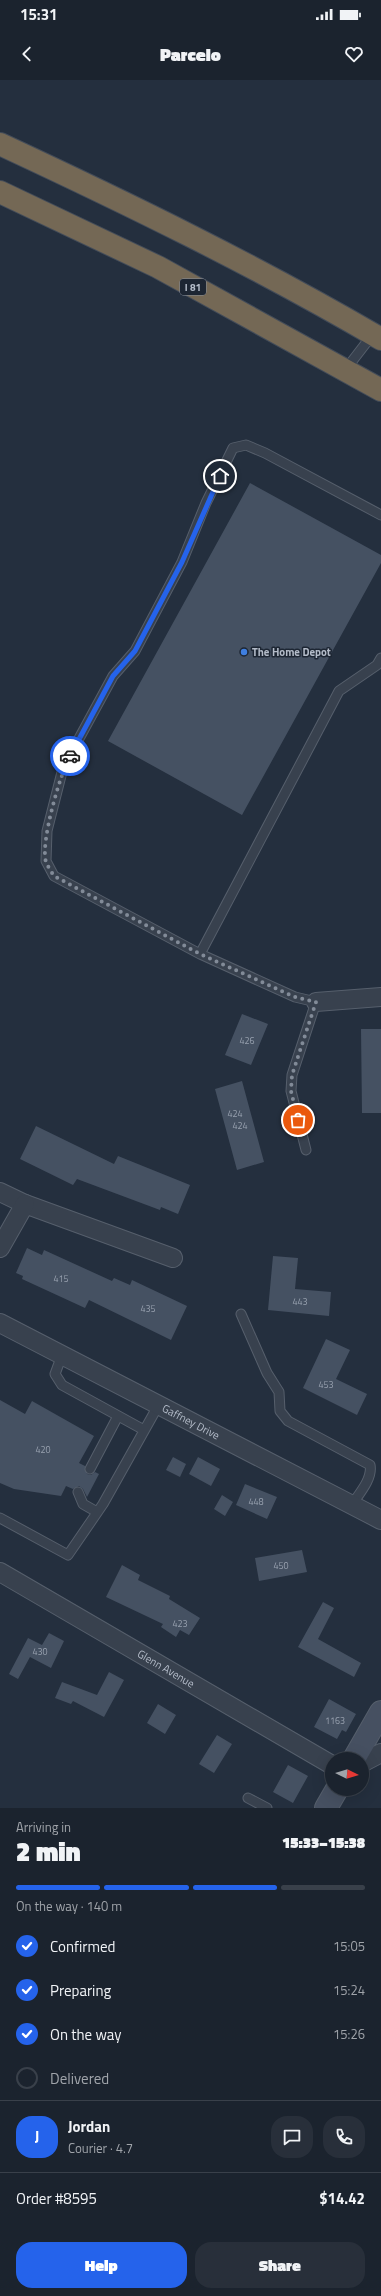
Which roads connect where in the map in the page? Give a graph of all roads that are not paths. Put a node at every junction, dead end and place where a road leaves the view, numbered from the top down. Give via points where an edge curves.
1 (0, 144) edge
2 (0, 192) edge
3 (158, 267) junction
4 (378, 336) edge
5 (346, 369) junction
6 (381, 390) edge
7 (381, 403) edge
8 (381, 515) edge
9 (381, 658) edge
10 (200, 954) junction
11 (381, 997) edge
12 (316, 1002) junction
13 (306, 1150) dead end
14 (0, 1192) edge
15 (25, 1204) junction
16 (0, 1248) edge
17 (173, 1258) dead end
18 (241, 1314) dead end
19 (0, 1323) edge
20 (62, 1356) junction
21 (158, 1406) junction
22 (118, 1416) junction
23 (144, 1430) junction
24 (90, 1469) dead end
25 (78, 1492) dead end
26 (351, 1506) junction
27 (97, 1512) junction
28 (0, 1518) edge
29 (381, 1520) edge
30 (0, 1572) edge
31 (381, 1712) edge
32 (358, 1752) edge
33 (381, 1753) edge
34 (369, 1759) edge
35 (325, 1761) edge
36 (333, 1796) edge
37 (248, 1798) dead end
38 (267, 1808) edge
39 (326, 1808) edge

1 - 4 highway via 110,195 254,268
2 - 3 highway, I 81
3 - 5 highway, I 81
3 - 7 highway via 274,341
4 - 5 lane
5 - 6 highway, I 81
8 - 10 lane via 265,453 246,445 233,448 174,576 135,651 113,676 63,768 47,831 46,861 54,876
9 - 10 lane via 377,665 339,692
10 - 12 lane via 295,997
11 - 12 street
12 - 13 lane via 292,1075 291,1091
14 - 15 street
15 - 16 street
15 - 17 street
18 - 26 lane via 267,1373 279,1392 280,1411 288,1422 370,1465 368,1480
19 - 20 street, Gaffney Drive
20 - 21 street, Gaffney Drive
20 - 22 lane via 55,1374 62,1385
21 - 23 lane
21 - 26 street, Gaffney Drive
22 - 23 lane
22 - 24 lane
23 - 27 lane
25 - 27 lane via 83,1504
26 - 29 street, Gaffney Drive
27 - 28 lane via 68,1555
30 - 35 street, Glenn Avenue
31 - 32 main road
33 - 34 street
36 - 39 main road
37 - 38 lane

